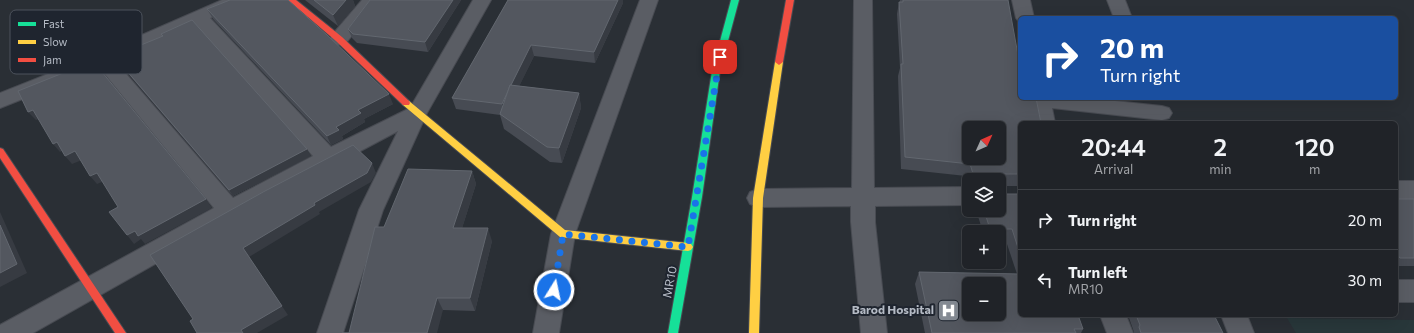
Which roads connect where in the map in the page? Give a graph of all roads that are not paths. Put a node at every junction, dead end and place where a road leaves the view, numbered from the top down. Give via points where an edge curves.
1 (236, 0) edge
2 (292, 0) edge
3 (371, 0) edge
4 (482, 0) edge
5 (649, 0) edge
6 (735, 0) edge
7 (790, 0) edge
8 (863, 0) edge
9 (1021, 0) edge
10 (1116, 0) edge
11 (198, 16) junction
12 (1025, 16) edge
13 (1122, 16) edge
14 (339, 39) junction
15 (142, 41) edge
16 (66, 74) edge
17 (116, 74) edge
18 (1041, 100) edge
19 (1051, 100) edge
20 (0, 101) edge
21 (1161, 111) edge
22 (417, 113) junction
23 (1045, 121) edge
24 (0, 151) edge
25 (327, 157) junction
26 (1398, 190) edge
27 (1414, 190) edge
28 (962, 196) edge
29 (863, 197) junction
30 (758, 198) junction
31 (229, 210) junction
32 (563, 234) junction
33 (688, 247) junction
34 (92, 287) junction
35 (1398, 291) edge
36 (1414, 291) edge
37 (1114, 317) edge
38 (1235, 317) edge
39 (9, 333) edge
40 (121, 333) edge
41 (330, 333) edge
42 (546, 333) edge
43 (673, 333) edge
44 (754, 333) edge
45 (874, 333) edge
46 (1120, 333) edge
47 (1241, 333) edge

1 - 11 street
2 - 14 street
3 - 14 street
4 - 22 street
5 - 32 street
6 - 33 street, MR10 via 716,71
7 - 30 street via 773,92
8 - 29 street
9 - 12 street
10 - 13 street
11 - 15 street
11 - 25 street
14 - 22 street
16 - 20 street
17 - 31 street
18 - 23 street
19 - 21 street
22 - 25 street
22 - 32 street
22 - 41 street via 371,210
24 - 34 street
25 - 31 street
26 - 27 street
28 - 29 street
29 - 30 street
29 - 45 street via 863,222
30 - 44 street
31 - 34 street
32 - 33 street
32 - 42 street
33 - 43 street, MR10
34 - 39 street
34 - 40 street
35 - 36 street
37 - 46 street
38 - 47 street

